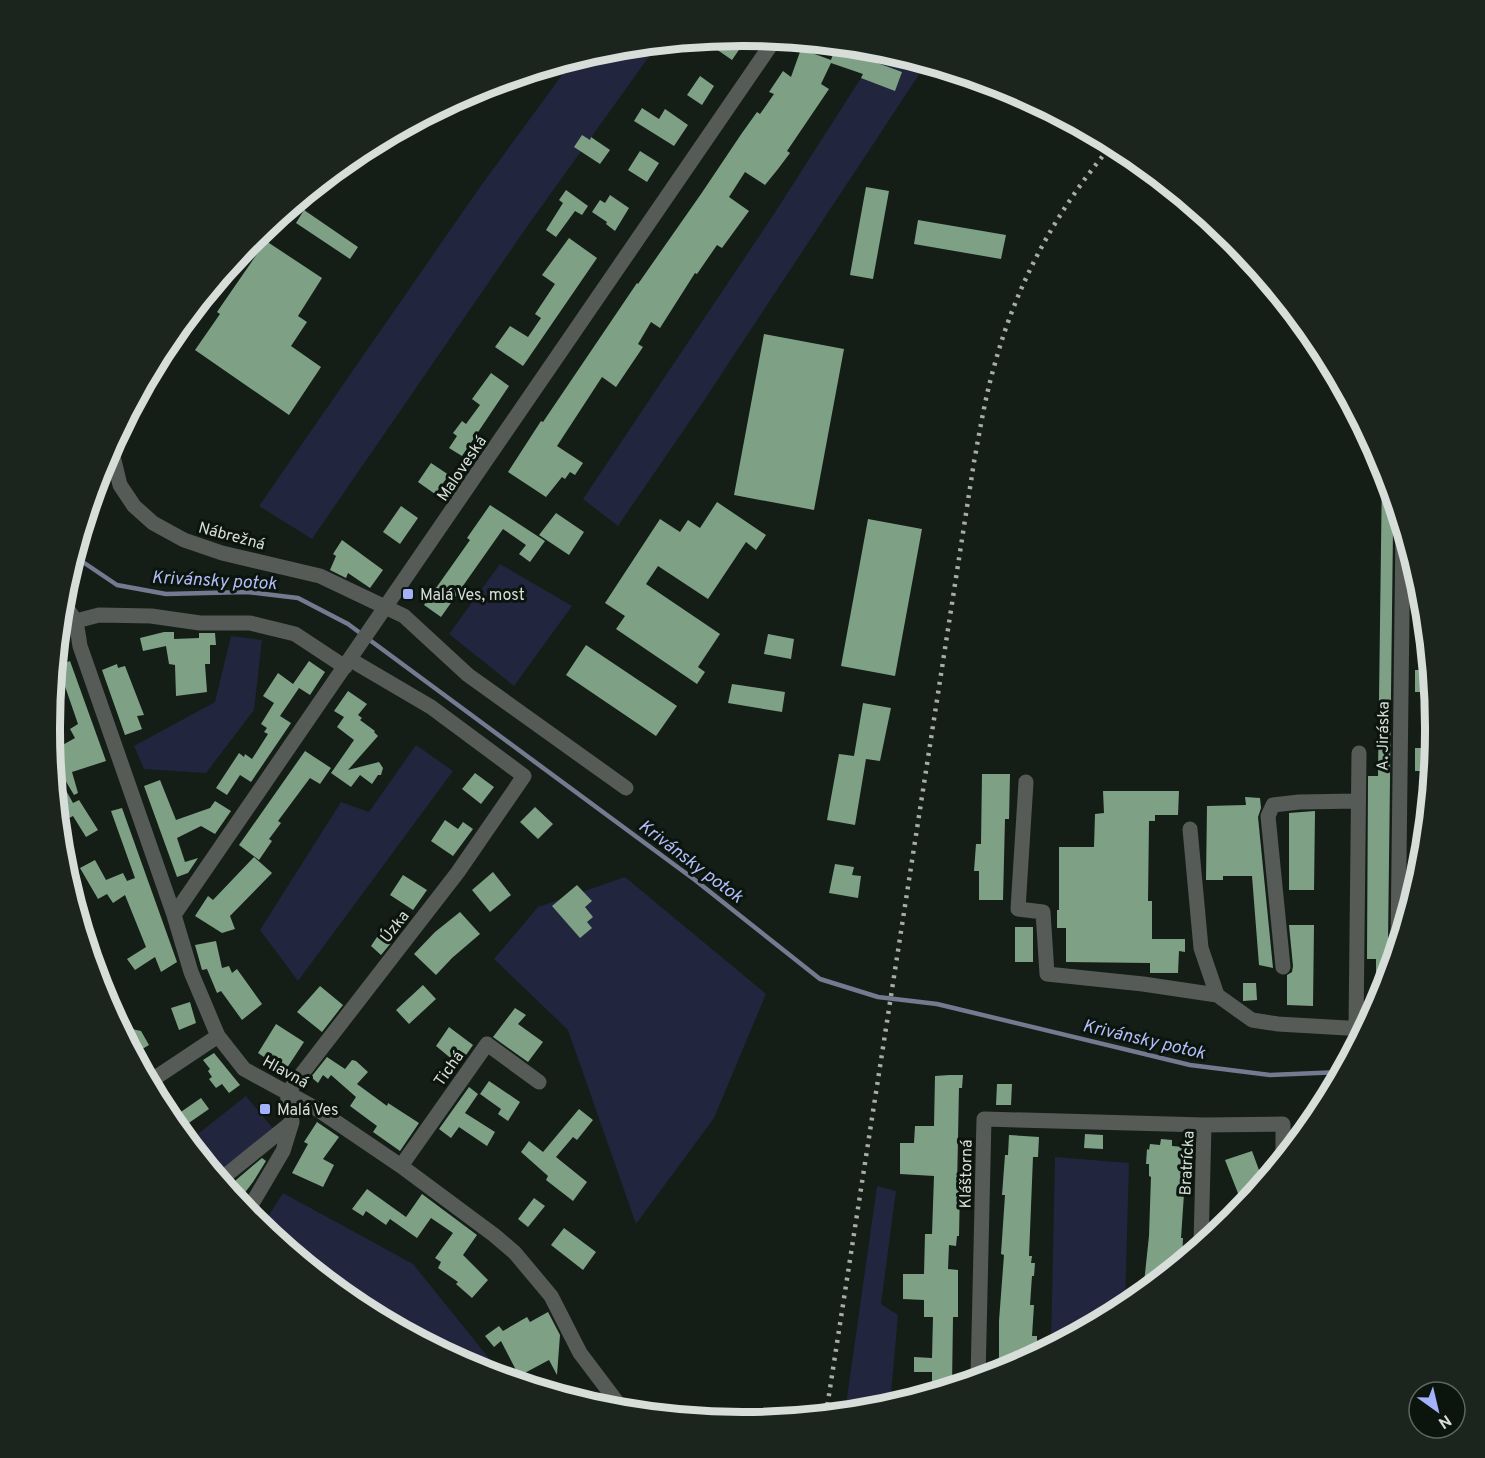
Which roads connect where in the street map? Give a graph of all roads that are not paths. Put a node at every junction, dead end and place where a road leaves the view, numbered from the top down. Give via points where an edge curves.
1 (769, 47) edge
2 (115, 462) edge
3 (1403, 555) edge
4 (385, 611) junction
5 (70, 613) edge
6 (76, 621) junction
7 (350, 659) junction
8 (1359, 753) dead end
9 (1026, 782) dead end
10 (626, 788) dead end
11 (1358, 801) junction
12 (1190, 829) dead end
13 (174, 915) junction
14 (1398, 918) edge
15 (1283, 967) dead end
16 (1217, 995) junction
17 (1360, 1020) edge
18 (1356, 1028) edge
19 (218, 1036) junction
20 (156, 1078) edge
21 (539, 1082) dead end
22 (287, 1093) junction
23 (292, 1122) junction
24 (1204, 1125) junction
25 (1283, 1145) edge
26 (402, 1166) junction
27 (226, 1175) edge
28 (252, 1204) edge
29 (1201, 1234) edge
30 (978, 1369) edge
31 (615, 1399) edge

1 - 4 street, Maloveská
2 - 4 street, Nábrežná via 120,484 134,506 153,523 222,554 320,576
3 - 14 street, A. Jiráska
4 - 7 street, Maloveská
4 - 10 street, Nábrežná via 404,616 468,675
5 - 6 street
6 - 7 street via 99,615 140,615 200,623 250,623 295,634
6 - 13 street, Hlavná via 80,646
7 - 13 street, Maloveská
7 - 22 street, Úzka via 431,707 524,776 458,872
8 - 11 street, A. Jiráska
9 - 16 street via 1018,909 1043,912 1047,974
11 - 15 street via 1273,805 1268,816
11 - 17 street, A. Jiráska
12 - 16 street via 1201,948
13 - 19 street, Hlavná via 191,972
16 - 18 street, A. Jiráska via 1252,1020
19 - 20 street
19 - 22 street, Hlavná via 244,1069
21 - 26 street, Tichá via 487,1044
22 - 23 street
22 - 26 street, Hlavná
23 - 27 street
23 - 28 street via 283,1151
24 - 25 street, Bratrícka via 1283,1124
24 - 29 street, Bratrícka
24 - 30 street, Kláštorná via 984,1119
26 - 31 street, Hlavná via 495,1235 533,1273 551,1296 580,1353

